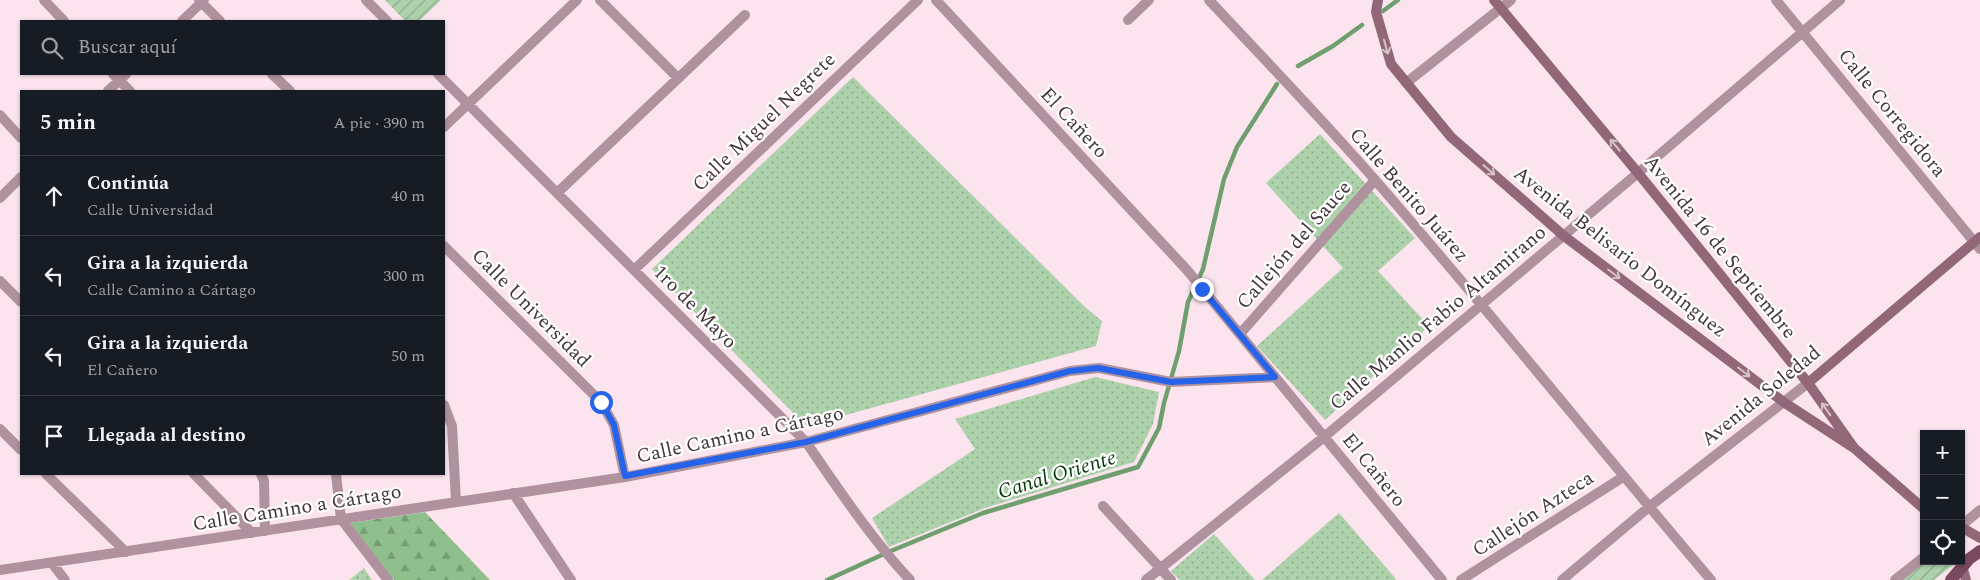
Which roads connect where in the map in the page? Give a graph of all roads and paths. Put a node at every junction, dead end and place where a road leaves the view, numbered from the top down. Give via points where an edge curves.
1 (44, 0) edge
2 (366, 0) edge
3 (577, 0) edge
4 (600, 0) edge
5 (918, 0) edge
6 (936, 0) edge
7 (1150, 0) edge
8 (1209, 0) edge
9 (1378, 0) edge
10 (1511, 0) edge
11 (1776, 0) edge
12 (1840, 0) edge
13 (202, 1) edge
14 (1497, 4) edge
15 (745, 15) dead end
16 (63, 20) edge
17 (183, 20) edge
18 (219, 20) edge
19 (386, 20) edge
20 (1128, 20) dead end
21 (1803, 31) junction
22 (273, 75) edge
23 (439, 75) edge
24 (119, 76) edge
25 (678, 78) junction
26 (1406, 83) junction
27 (109, 90) edge
28 (129, 90) edge
29 (289, 90) edge
30 (468, 104) junction
31 (0, 115) edge
32 (445, 126) edge
33 (20, 137) edge
34 (1638, 172) junction
35 (20, 178) edge
36 (1375, 180) junction
37 (557, 193) junction
38 (0, 198) edge
39 (1564, 236) junction
40 (1978, 243) edge
41 (445, 247) edge
42 (634, 270) junction
43 (0, 280) edge
44 (20, 301) edge
45 (1481, 304) junction
46 (1240, 334) junction
47 (1275, 377) junction
48 (1808, 383) junction
49 (1785, 402) junction
50 (445, 408) edge
51 (0, 429) edge
52 (1324, 436) junction
53 (806, 442) junction
54 (1854, 448) junction
55 (20, 449) edge
56 (47, 475) edge
57 (195, 475) edge
58 (261, 475) edge
59 (336, 475) edge
60 (625, 476) junction
61 (1623, 477) junction
62 (513, 493) junction
63 (456, 502) junction
64 (1103, 506) dead end
65 (1920, 506) edge
66 (1650, 507) junction
67 (1980, 510) edge
68 (341, 519) junction
69 (1965, 523) edge
70 (1965, 529) edge
71 (265, 531) junction
72 (252, 533) junction
73 (1980, 538) edge
74 (1980, 551) edge
75 (126, 552) junction
76 (1920, 559) edge
77 (1965, 562) edge
78 (52, 563) junction
79 (1961, 565) edge
80 (1962, 565) edge
81 (1160, 568) junction
82 (0, 570) edge
83 (65, 580) edge
84 (388, 580) edge
85 (572, 580) edge
86 (910, 580) edge
87 (1146, 580) edge
88 (1171, 580) edge
89 (1442, 580) edge
90 (1461, 580) edge
91 (1562, 580) edge
92 (1711, 580) edge
93 (1895, 580) edge
94 (1951, 580) edge
95 (1966, 580) edge

1 - 16 street
2 - 19 street
3 - 30 street
4 - 25 street
5 - 42 street, Calle Miguel Negrete
6 - 46 street, El Cañero via 1187,270
7 - 20 street
8 - 36 street, Calle Benito Juárez
9 -> 26 main road, Avenida Belisario Domínguez via 1376,12 1391,64
10 - 14 street
11 - 21 street, Calle Corregidora
12 - 21 street, Calle Manlio Fabio Altamirano
13 - 17 street
13 - 18 street
14 - 26 street
34 -> 14 main road, Avenida 16 de Septiembre
15 - 25 street
21 - 34 street, Calle Manlio Fabio Altamirano
21 - 40 street, Calle Corregidora
22 - 29 street
23 - 30 street, 1ro de Mayo
24 - 27 street
24 - 28 street
25 - 37 street
26 -> 39 main road, Avenida Belisario Domínguez via 1451,137
30 - 32 street
30 - 37 street, 1ro de Mayo
31 - 33 street
34 - 39 street, Calle Manlio Fabio Altamirano
34 - 48 main road, Avenida 16 de Septiembre
35 - 38 street
36 - 45 street, Calle Benito Juárez
36 - 46 street, Callejón del Sauce
37 - 42 street, 1ro de Mayo
39 - 45 street, Calle Manlio Fabio Altamirano
39 -> 49 main road, Avenida Belisario Domínguez
40 - 48 main road, Avenida Soledad
41 - 60 street, Calle Universidad via 601,402 614,425
42 - 53 street, 1ro de Mayo
43 - 44 street
45 - 52 street, Calle Manlio Fabio Altamirano
45 - 61 street, Calle Benito Juárez
46 - 47 street, El Cañero
47 - 52 street, El Cañero
47 - 53 street, Calle Camino a Cártago via 1171,382 1098,368 1070,371
48 - 49 street, Avenida Soledad
54 -> 48 main road, Avenida 16 de Septiembre
49 - 54 main road, Avenida Belisario Domínguez
49 - 66 street, Avenida Soledad
50 - 63 street via 452,426
51 - 55 street
52 - 81 street, Calle Manlio Fabio Altamirano
52 - 89 street, El Cañero
53 - 60 street, Calle Camino a Cártago
53 - 86 street, 1ro de Mayo via 891,560
54 - 65 main road, Avenida 16 de Septiembre
56 - 75 street
57 - 72 street
58 - 71 street
59 - 68 street
60 - 62 street, Calle Camino a Cártago
61 - 66 street, Calle Benito Juárez
61 - 90 street, Callejón Azteca
62 - 63 street, Calle Camino a Cártago
62 - 85 street
63 - 68 street, Calle Camino a Cártago
64 - 81 street
66 - 91 street, Avenida Soledad
66 - 92 street, Calle Benito Juárez
67 - 69 street
68 - 71 street, Calle Camino a Cártago
68 - 84 street
70 - 73 main road
71 - 72 street, Calle Camino a Cártago
72 - 75 street, Calle Camino a Cártago
74 - 77 main road
75 - 78 street, Calle Camino a Cártago
76 - 93 street
78 - 82 street, Calle Camino a Cártago
78 - 83 street
79 - 94 main road
80 - 95 main road
81 - 87 street, Calle Manlio Fabio Altamirano
81 - 88 street

